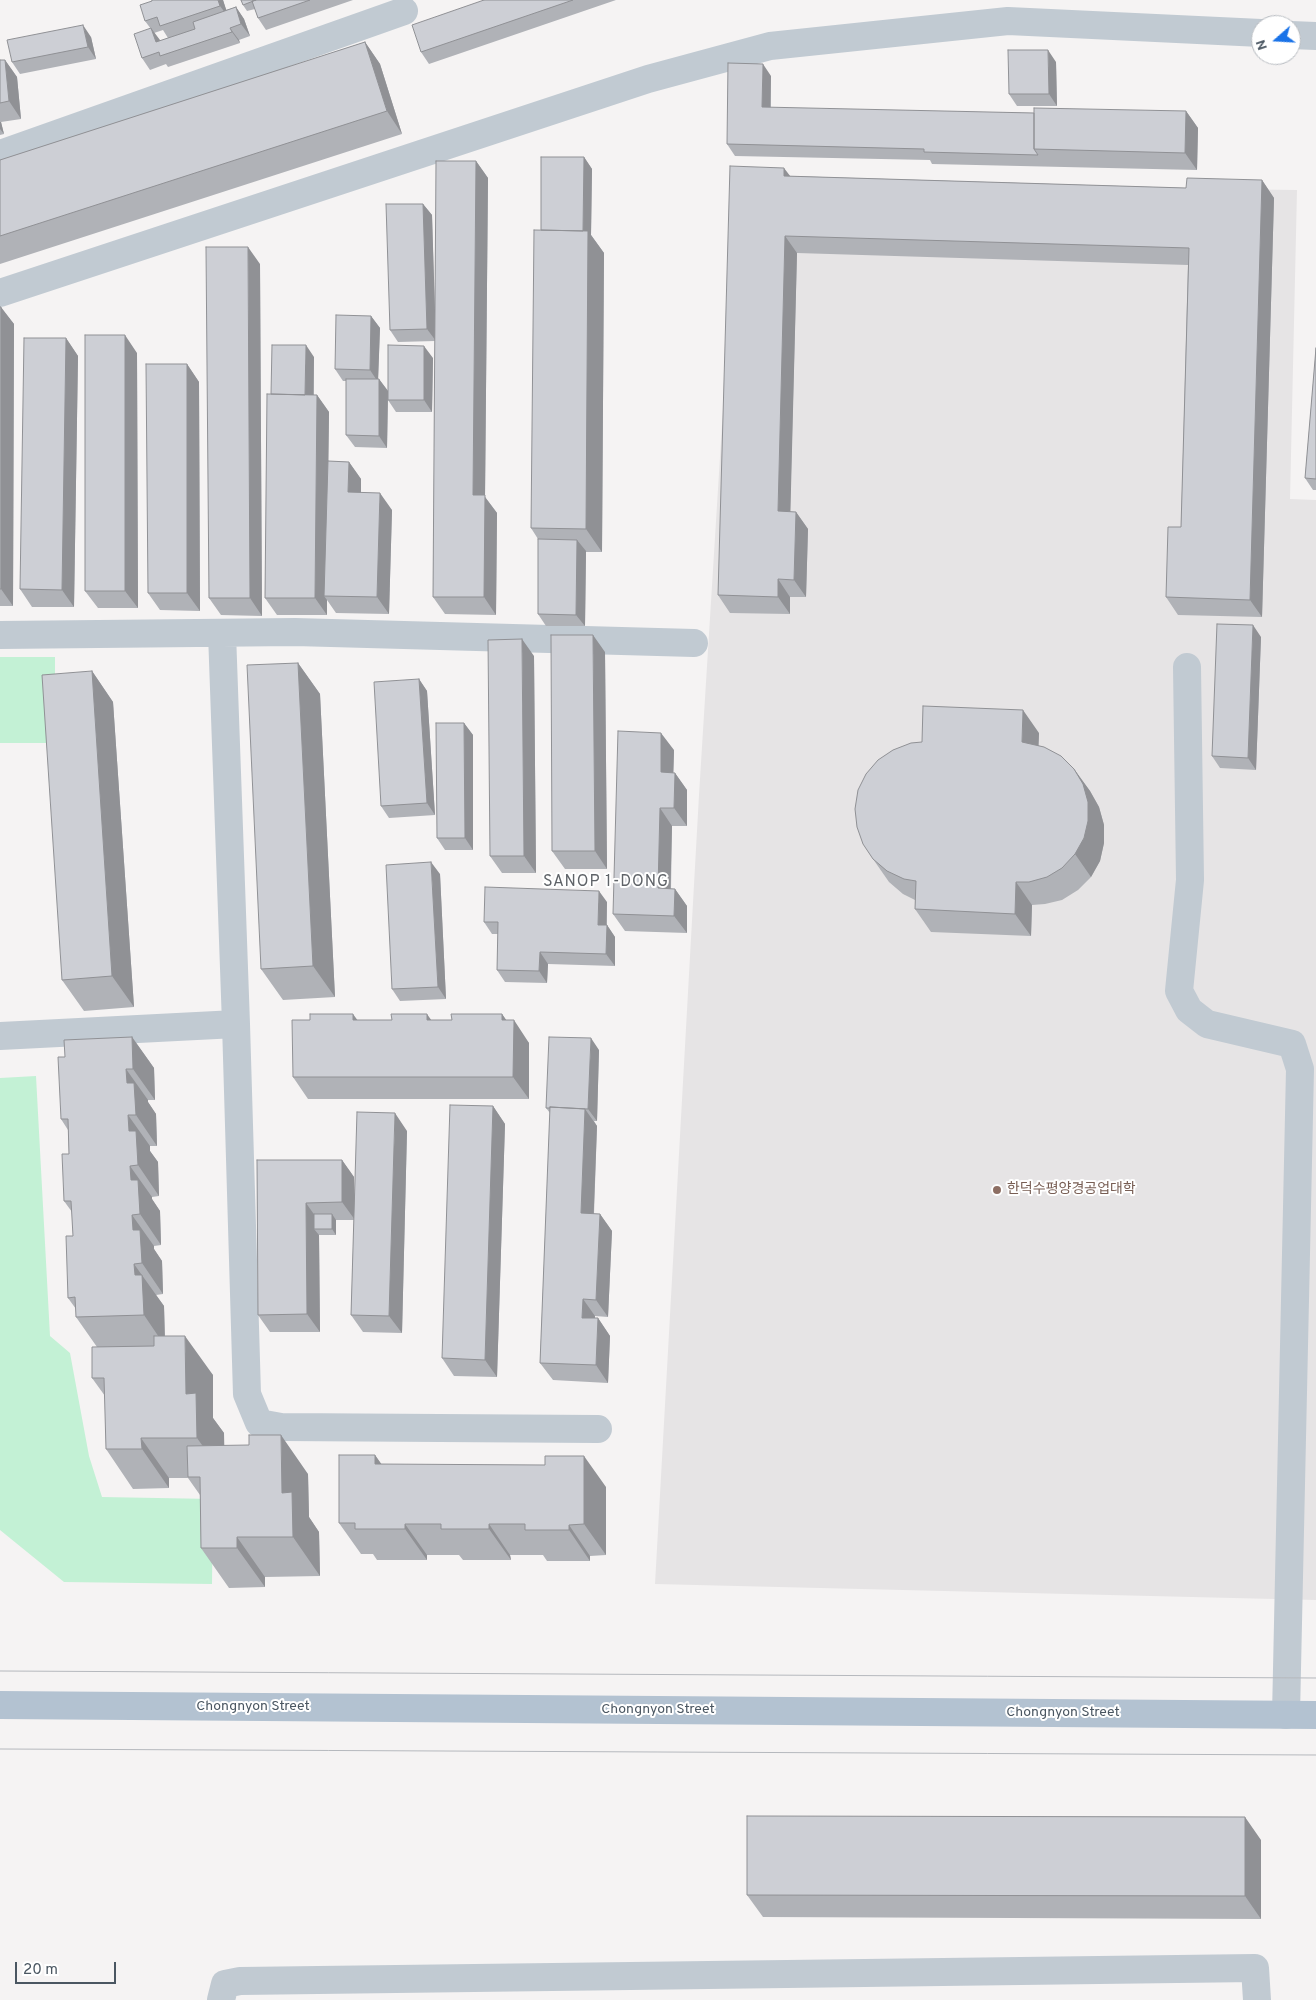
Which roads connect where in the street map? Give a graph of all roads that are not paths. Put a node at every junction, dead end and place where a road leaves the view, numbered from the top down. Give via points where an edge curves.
1 (404, 10) dead end
2 (1251, 33) edge
3 (1301, 35) edge
4 (1316, 36) edge
5 (0, 154) edge
6 (0, 294) edge
7 (222, 633) junction
8 (0, 635) edge
9 (694, 643) dead end
10 (1188, 667) dead end
11 (236, 1024) junction
12 (0, 1036) edge
13 (598, 1429) dead end
14 (0, 1706) edge
15 (1286, 1715) junction
16 (1316, 1715) edge
17 (221, 2000) edge
18 (1257, 2000) edge

1 - 5 street
2 - 6 street via 1008,21 770,46 648,79
3 - 4 street
7 - 8 street
7 - 9 street via 295,632
7 - 11 street
10 - 15 street via 1190,880 1179,991 1189,1010 1207,1024 1292,1044 1300,1069
11 - 12 street
11 - 13 street via 247,1394 259,1423 281,1427
14 - 15 main road, Chongnyon Street
15 - 16 main road, Chongnyon Street
17 - 18 street via 225,1984 240,1981 1255,1968

